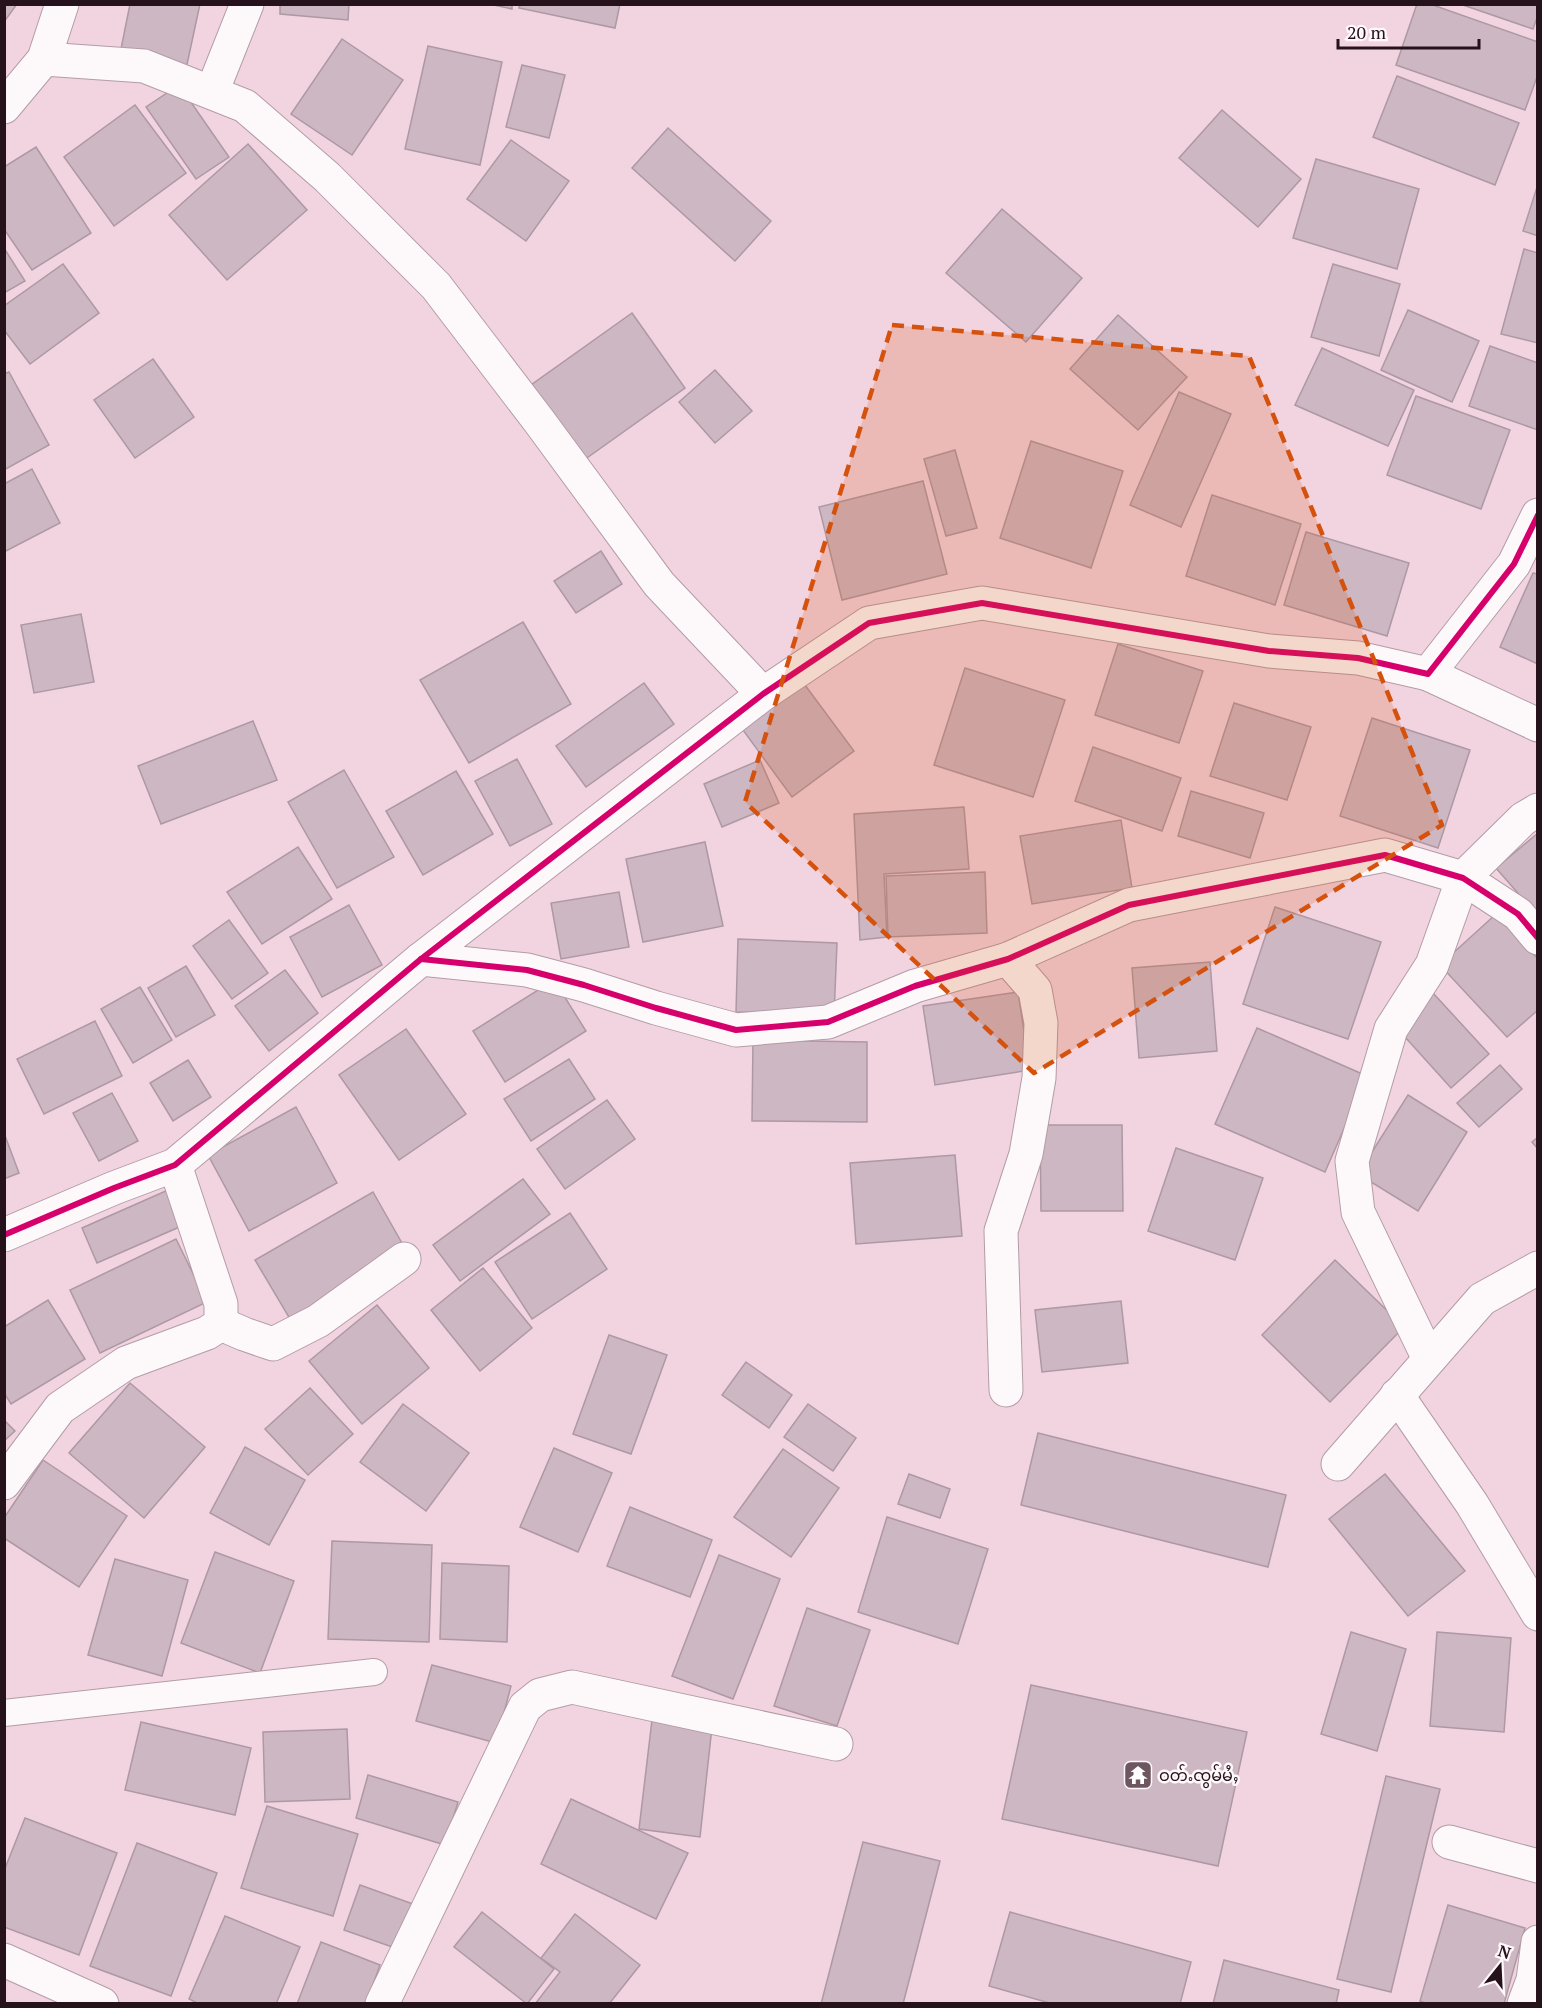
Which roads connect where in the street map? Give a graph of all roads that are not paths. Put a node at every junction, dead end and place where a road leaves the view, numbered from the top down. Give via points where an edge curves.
1 (62, 4) edge
2 (247, 4) edge
3 (44, 59) junction
4 (212, 92) junction
5 (4, 107) edge
6 (1538, 515) edge
7 (1428, 674) junction
8 (763, 694) junction
9 (1538, 725) edge
10 (1538, 810) edge
11 (1463, 878) junction
12 (1538, 938) edge
13 (1008, 959) junction
14 (421, 960) junction
15 (175, 1165) junction
16 (4, 1235) edge
17 (404, 1259) dead end
18 (1538, 1268) edge
19 (221, 1324) junction
20 (1429, 1359) junction
21 (1006, 1390) dead end
22 (1397, 1395) junction
23 (1338, 1464) dead end
24 (4, 1483) edge
25 (1538, 1614) edge
26 (374, 1672) dead end
27 (4, 1713) edge
28 (836, 1744) dead end
29 (1449, 1842) dead end
30 (1538, 1866) edge
31 (1538, 1942) edge
32 (4, 1960) edge
33 (102, 2004) edge
34 (382, 2004) edge
35 (1524, 2004) edge

1 - 3 street
2 - 4 street
3 - 4 street via 144,66
3 - 5 street
4 - 8 street via 245,106 327,177 436,286 660,584
6 - 7 street via 1514,564
7 - 8 street via 1358,658 1269,651 982,603 869,623
7 - 9 street
8 - 14 street
10 - 11 street via 1523,819
11 - 12 street via 1518,914
11 - 13 street via 1385,855 1129,905
11 - 20 street via 1432,965 1390,1029 1352,1161 1358,1212
13 - 14 street via 915,986 828,1022 736,1030 527,970
13 - 21 street via 1035,990 1041,1023 1039,1078 1026,1154 1001,1231
14 - 15 street
15 - 16 street
15 - 19 street via 221,1304
17 - 19 street via 318,1321 273,1344
18 - 20 street via 1482,1299
19 - 24 street via 207,1333 126,1363 60,1408
20 - 22 street
22 - 23 street
22 - 25 street via 1472,1504
26 - 27 lane
28 - 34 street via 572,1687 540,1695 525,1707
29 - 30 street
31 - 35 street via 1533,1980
32 - 33 street

